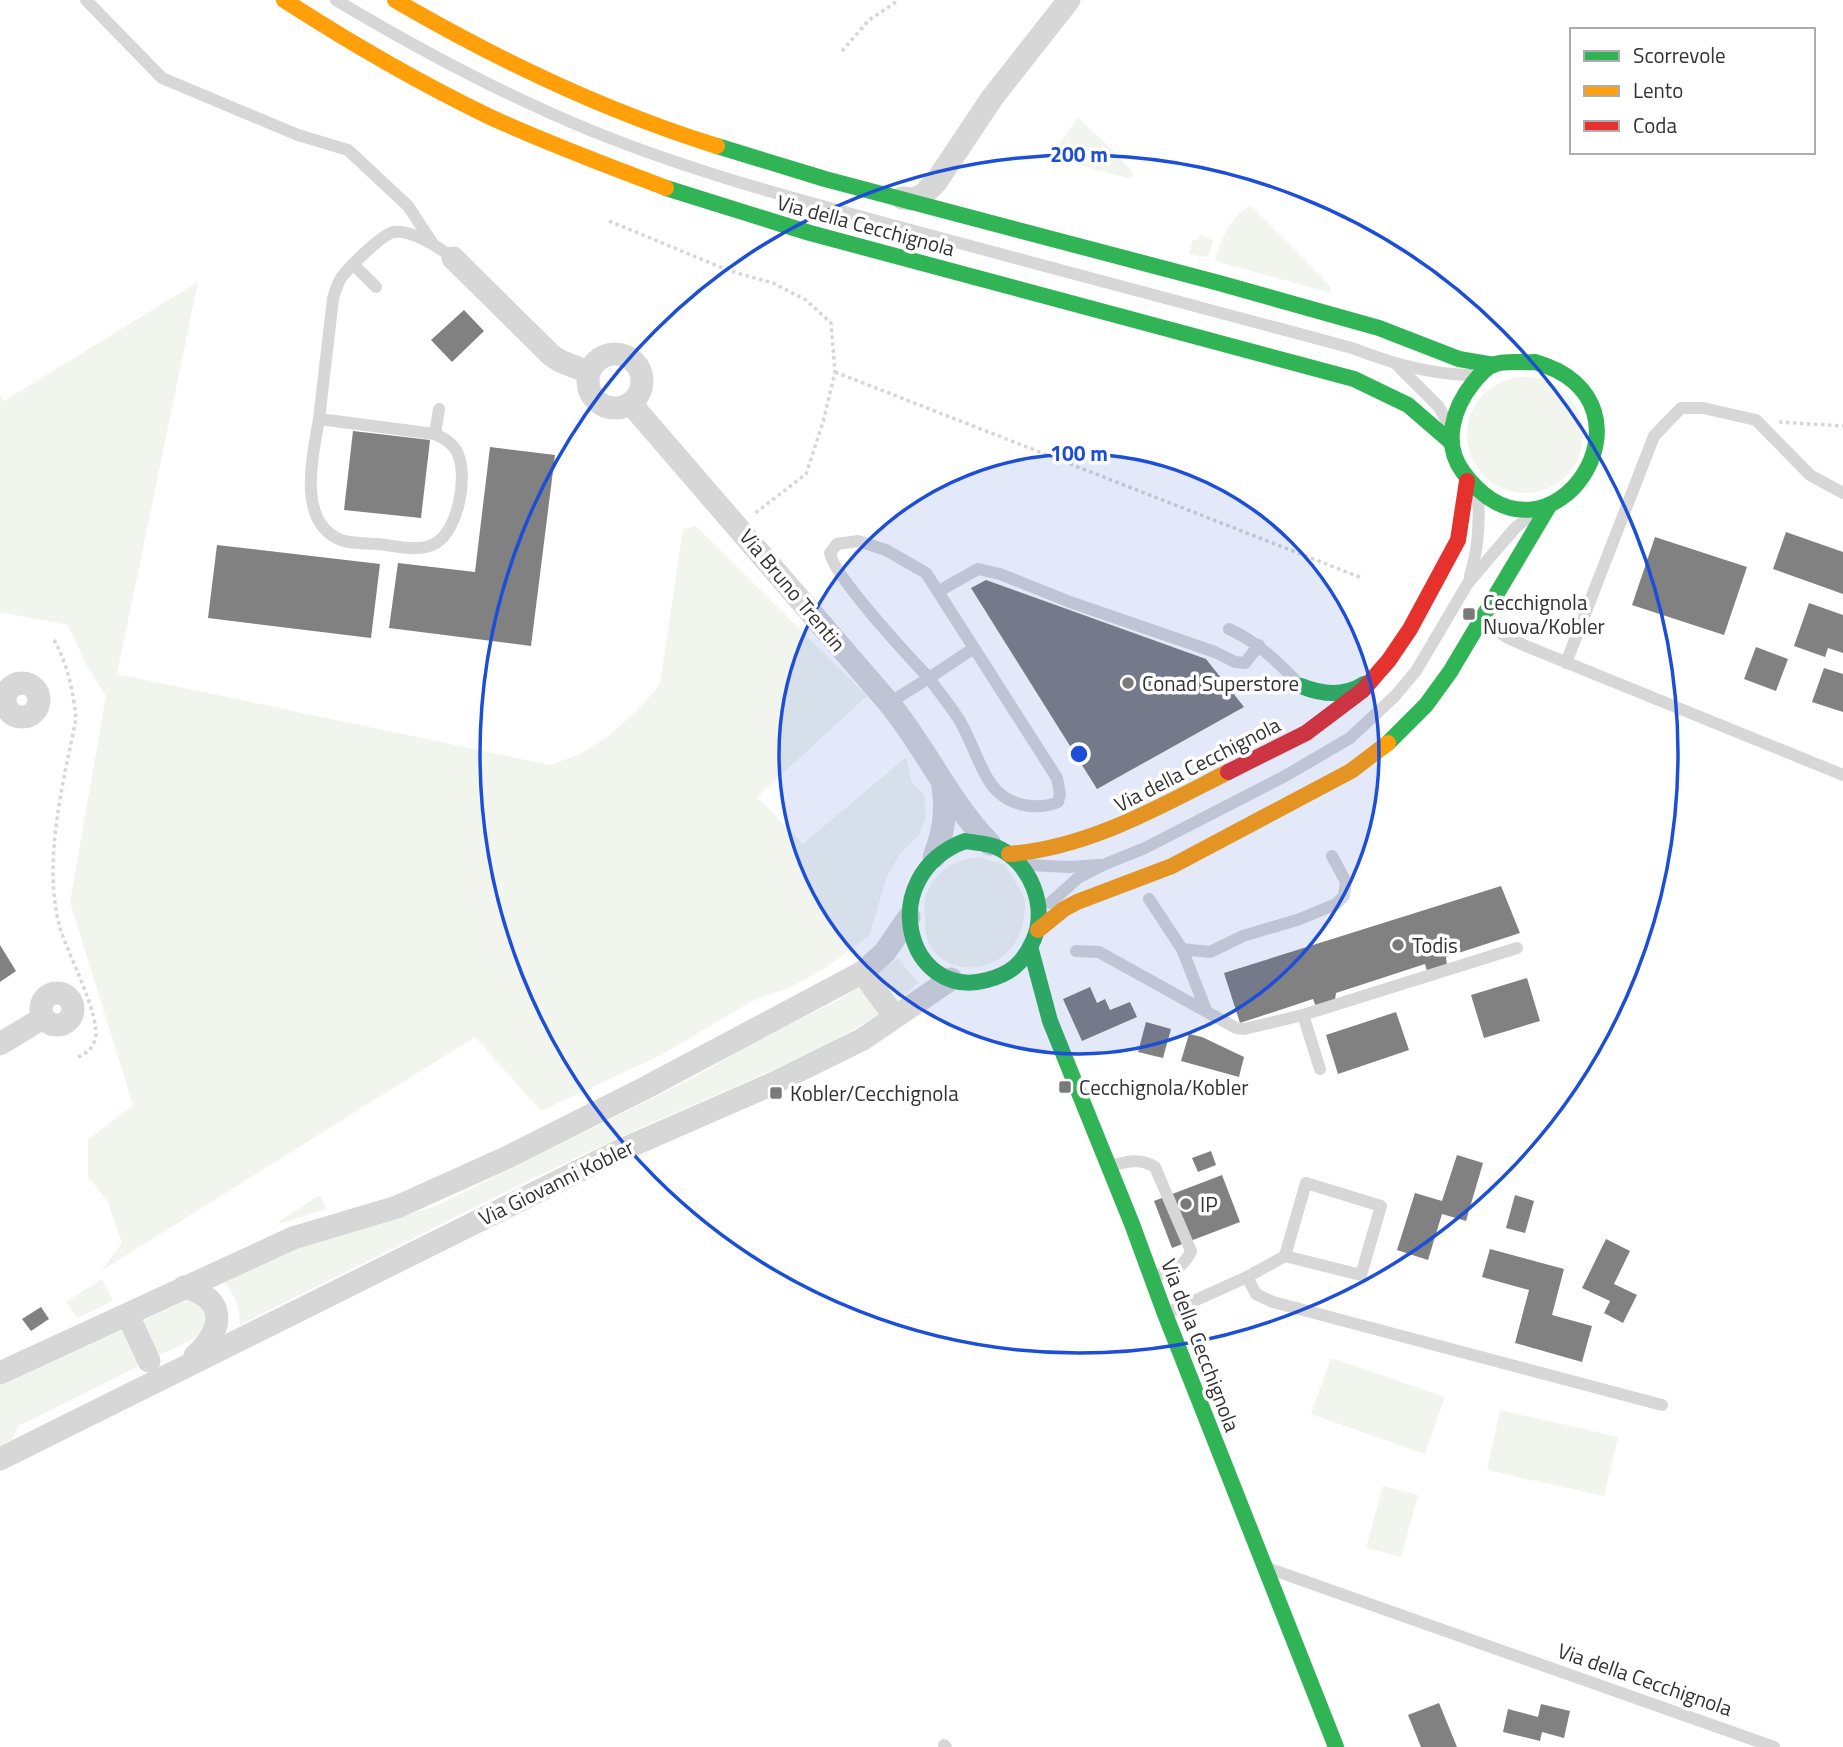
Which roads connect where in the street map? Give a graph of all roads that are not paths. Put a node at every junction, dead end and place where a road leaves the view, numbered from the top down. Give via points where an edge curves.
1 (86, 0) edge
2 (284, 0) edge
3 (337, 0) edge
4 (395, 0) edge
5 (1069, 0) edge
6 (963, 144) junction
7 (897, 197) junction
8 (969, 216) junction
9 (433, 244) junction
10 (453, 258) joint
11 (354, 265) junction
12 (376, 286) dead end
13 (1397, 365) junction
14 (1488, 370) junction
15 (589, 372) junction
16 (631, 404) junction
17 (439, 409) dead end
18 (319, 419) junction
19 (435, 434) junction
20 (1451, 435) junction
21 (1473, 486) junction
22 (1843, 493) edge
23 (1543, 509) junction
24 (1468, 583) junction
25 (939, 591) junction
26 (1482, 618) junction
27 (1229, 629) dead end
28 (1259, 645) junction
29 (974, 648) junction
30 (1566, 663) junction
31 (1376, 674) junction
32 (929, 678) junction
33 (1301, 686) junction
34 (889, 703) junction
35 (1282, 745) junction
36 (1843, 775) edge
37 (1222, 776) junction
38 (942, 784) junction
39 (1158, 808) junction
40 (1000, 849) junction
41 (1332, 856) dead end
42 (934, 857) junction
43 (1023, 864) junction
44 (1102, 865) junction
45 (1172, 866) junction
46 (1118, 887) junction
47 (1149, 899) junction
48 (909, 917) junction
49 (1039, 923) junction
50 (1517, 948) dead end
51 (1182, 949) junction
52 (1031, 950) junction
53 (1076, 951) dead end
54 (951, 979) junction
55 (868, 980) dead end
56 (989, 982) junction
57 (1010, 989) dead end
58 (1029, 1002) dead end
59 (889, 1009) dead end
60 (1206, 1010) junction
61 (1303, 1015) junction
62 (43, 1017) dead end
63 (1050, 1021) junction
64 (0, 1044) edge
65 (1320, 1069) dead end
66 (1108, 1166) junction
67 (1285, 1256) junction
68 (1152, 1277) junction
69 (1247, 1277) junction
70 (184, 1287) junction
71 (1165, 1314) junction
72 (132, 1324) dead end
73 (153, 1371) junction
74 (0, 1373) edge
75 (1662, 1405) dead end
76 (0, 1459) edge
77 (1265, 1567) junction
78 (1336, 1747) edge
79 (1774, 1747) edge

1 - 9 lane via 162,78 299,135 348,150 408,206
2 - 20 street, Via della Cecchignola via 341,37 487,115 688,196 1354,379 1408,405
3 - 13 lane, Via della Cecchignola via 516,96 706,173 1352,348
4 - 7 street, Via della Cecchignola via 453,34 611,108 712,144
5 - 6 street via 992,98
6 - 7 street via 923,195
6 - 8 street via 950,187 953,204
7 - 8 street, Via della Cecchignola
8 - 14 street, Via della Cecchignola via 1380,328
9 - 10 lane
9 - 11 lane via 391,232
10 - 15 street via 551,355
11 - 12 lane
11 - 18 lane via 342,277 333,299
13 - 14 lane, Via della Cecchignola via 1441,374
13 - 20 lane, Via della Cecchignola via 1439,407
14 - 20 street via 1455,408
14 - 23 street via 1535,362 1556,369 1584,394 1593,410 1599,429 1590,469 1570,492
15 - 16 street via 590,395 598,403 608,408
15 - 16 street via 604,355 615,353 636,363 643,384
16 - 34 street, Via Bruno Trentin
17 - 19 lane
18 - 19 lane
18 - 19 lane via 313,512 328,532 345,541 421,548 443,538 458,506 461,465 453,446
20 - 21 street via 1459,467
21 - 23 street via 1514,510
21 - 24 lane via 1480,524
21 - 31 street, Via della Cecchignola via 1458,540 1410,629
22 - 30 lane via 1810,475 1756,420 1681,408 1654,436
23 - 24 lane via 1516,527
23 - 26 street
24 - 44 lane via 1416,671 1350,738 1145,848
25 - 28 lane via 978,569 1235,662 1245,663
25 - 29 lane
25 - 32 lane via 926,573 886,550 858,541 836,544 830,553 831,562 864,604
26 - 30 lane via 1506,637
26 - 45 street via 1439,688 1390,742 1351,771
27 - 28 lane
28 - 33 lane
29 - 32 lane
29 - 32 lane via 1057,778 1058,802 1037,808 997,792 959,719
30 - 36 lane
31 - 33 street via 1348,692 1321,694
31 - 35 street, Via della Cecchignola via 1335,712
32 - 34 lane
33 - 35 street via 1303,714
34 - 38 street, Via Bruno Trentin via 918,740
35 - 37 street, Via della Cecchignola
37 - 39 street, Via della Cecchignola
37 - 39 street via 1181,780
38 - 40 street, Via Bruno Trentin via 965,816
38 - 42 street, Via Bruno Trentin via 945,814
39 - 40 street, Via della Cecchignola via 1094,836 1037,852
40 - 42 street via 965,841
40 - 43 street
41 - 51 lane via 1346,882 1344,896 1336,904 1210,952
42 - 48 street via 918,883
43 - 44 lane
43 - 49 street via 1034,885
44 - 49 lane via 1063,890
45 - 46 street
45 - 47 street via 1161,875
46 - 47 street
46 - 49 street via 1070,905
47 - 51 lane
48 - 54 street via 921,956
48 - 70 street, Via Giovanni Kobler via 885,952 863,972 645,1088 424,1196 293,1238
49 - 52 street
50 - 61 lane
51 - 60 lane
52 - 56 street via 1013,970
52 - 63 street, Via della Cecchignola
53 - 60 lane via 1099,952
54 - 56 street
54 - 73 street, Via Giovanni Kobler via 863,1039 770,1085 619,1151
55 - 59 street
56 - 57 street
58 - 63 street, Via della Cecchignola
60 - 61 lane via 1244,1029
61 - 65 lane
62 - 64 street
63 - 66 street, Via della Cecchignola
66 - 68 street, Via della Cecchignola
66 - 68 lane via 1146,1161 1155,1167 1191,1251 1178,1269
67 - 67 lane via 1306,1182 1381,1206 1361,1275
67 - 69 lane
68 - 71 street, Via della Cecchignola
69 - 71 lane
69 - 75 lane via 1256,1294 1273,1302
70 - 73 street, Via Giovanni Kobler via 200,1291 212,1303 218,1326 193,1357
70 - 74 street, Via Giovanni Kobler
71 - 77 street, Via della Cecchignola
72 - 73 street
73 - 76 street, Via Giovanni Kobler
77 - 78 street, Via della Cecchignola
77 - 79 lane, Via della Cecchignola

